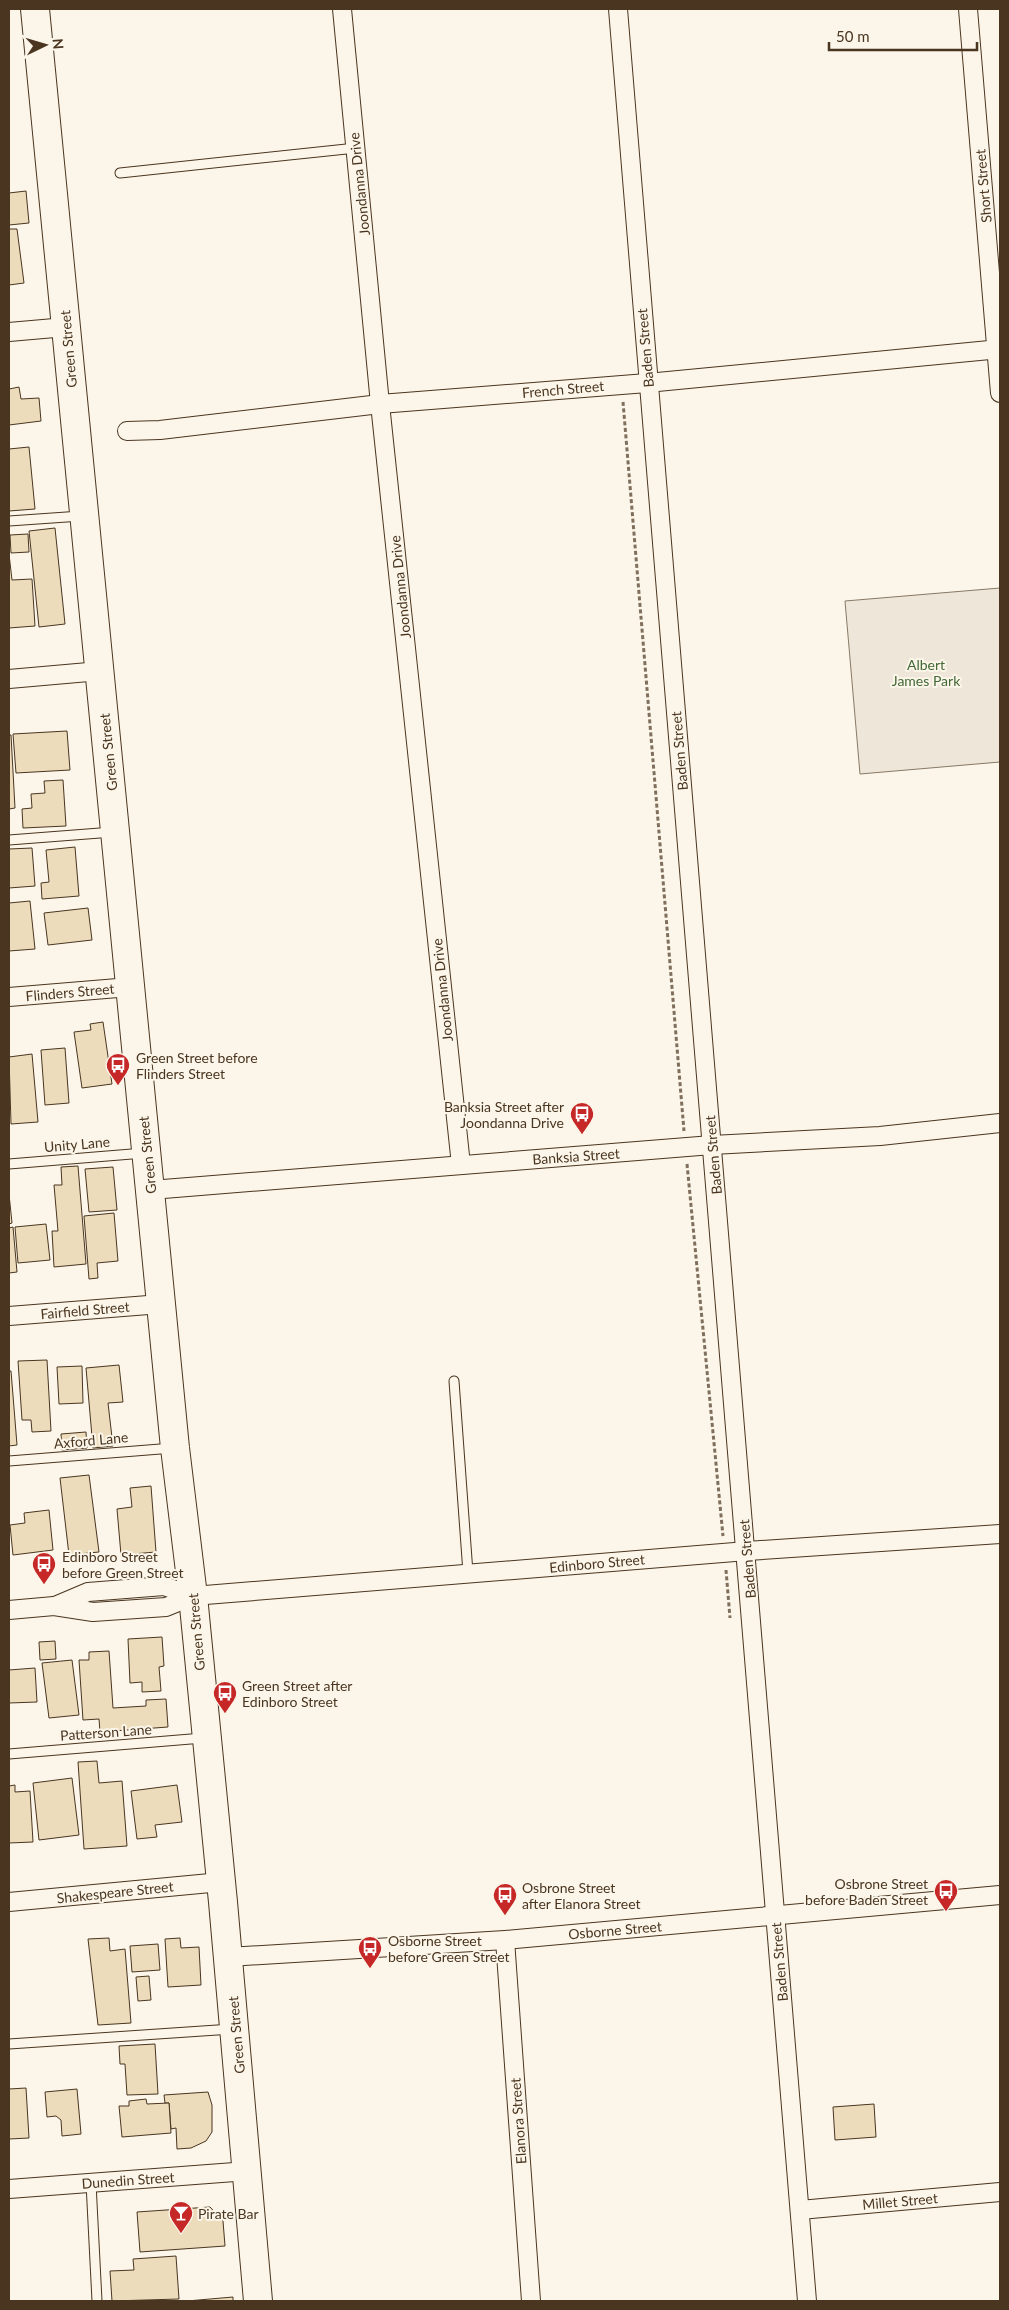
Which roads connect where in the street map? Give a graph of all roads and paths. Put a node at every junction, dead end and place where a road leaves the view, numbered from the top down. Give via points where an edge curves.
1 (35, 9) edge
2 (342, 9) edge
3 (618, 9) edge
4 (968, 9) edge
5 (356, 148) junction
6 (120, 173) dead end
7 (66, 327) junction
8 (9, 332) edge
9 (999, 350) edge
10 (647, 383) junction
11 (1000, 393) edge
12 (380, 404) junction
13 (127, 431) dead end
14 (84, 516) junction
15 (9, 521) edge
16 (100, 671) junction
17 (9, 679) edge
18 (116, 832) junction
19 (9, 840) edge
20 (130, 988) junction
21 (9, 997) edge
22 (1000, 1123) edge
23 (712, 1145) junction
24 (146, 1152) junction
25 (9, 1164) edge
26 (461, 1165) junction
27 (151, 1190) junction
28 (161, 1304) junction
29 (9, 1316) edge
30 (454, 1381) dead end
31 (175, 1448) junction
32 (9, 1461) edge
33 (1000, 1534) edge
34 (747, 1550) junction
35 (468, 1574) junction
36 (193, 1596) junction
37 (9, 1610) edge
38 (206, 1738) junction
39 (9, 1754) edge
40 (221, 1882) junction
41 (1000, 1896) edge
42 (9, 1902) edge
43 (775, 1914) junction
44 (505, 1940) junction
45 (228, 1957) junction
46 (235, 2028) junction
47 (9, 2044) edge
48 (248, 2171) junction
49 (91, 2183) junction
50 (9, 2189) edge
51 (1000, 2192) edge
52 (800, 2210) junction
53 (97, 2301) edge
54 (258, 2301) edge
55 (531, 2301) edge
56 (807, 2301) edge

1 - 7 main road, Green Street
2 - 5 street, Joondanna Drive
3 - 10 street, Baden Street
4 - 9 street, Short Street
5 - 6 lane
5 - 12 street, Joondanna Drive
7 - 8 street
7 - 14 main road, Green Street
9 - 10 street, French Street
9 - 11 street, Short Street
10 - 12 street, French Street
10 - 23 street, Baden Street
12 - 13 street, French Street via 160,430
12 - 26 street, Joondanna Drive
14 - 15 lane
14 - 16 main road, Green Street
16 - 17 street
16 - 18 main road, Green Street
18 - 19 lane
18 - 20 main road, Green Street
20 - 21 street, Flinders Street
20 - 24 main road, Green Street
22 - 23 street, Banksia Street via 880,1136
23 - 26 street, Banksia Street
23 - 34 street, Baden Street
24 - 25 lane, Unity Lane
24 - 27 main road, Green Street
26 - 27 street, Banksia Street
27 - 28 main road, Green Street
28 - 29 street, Fairfield Street
28 - 31 main road, Green Street
30 - 35 lane
31 - 32 lane, Axford Lane
31 - 36 main road, Green Street
33 - 34 street, Edinboro Street
34 - 35 street, Edinboro Street
34 - 43 street, Baden Street
35 - 36 street, Edinboro Street
36 - 37 street, Edinboro Street via 164,1586 88,1592 54,1606
36 - 38 main road, Green Street
38 - 39 lane, Patterson Lane
38 - 40 main road, Green Street
40 - 42 street, Shakespeare Street
40 - 45 main road, Green Street
41 - 43 street, Osborne Street
43 - 44 street, Osborne Street
43 - 52 street, Baden Street
44 - 45 street, Osborne Street
44 - 55 street, Elanora Street
45 - 46 main road, Green Street
46 - 47 lane
46 - 48 main road, Green Street
48 - 49 street, Dunedin Street
48 - 54 main road, Green Street
49 - 50 street, Dunedin Street
49 - 53 lane
51 - 52 street, Millet Street
52 - 56 street, Baden Street

